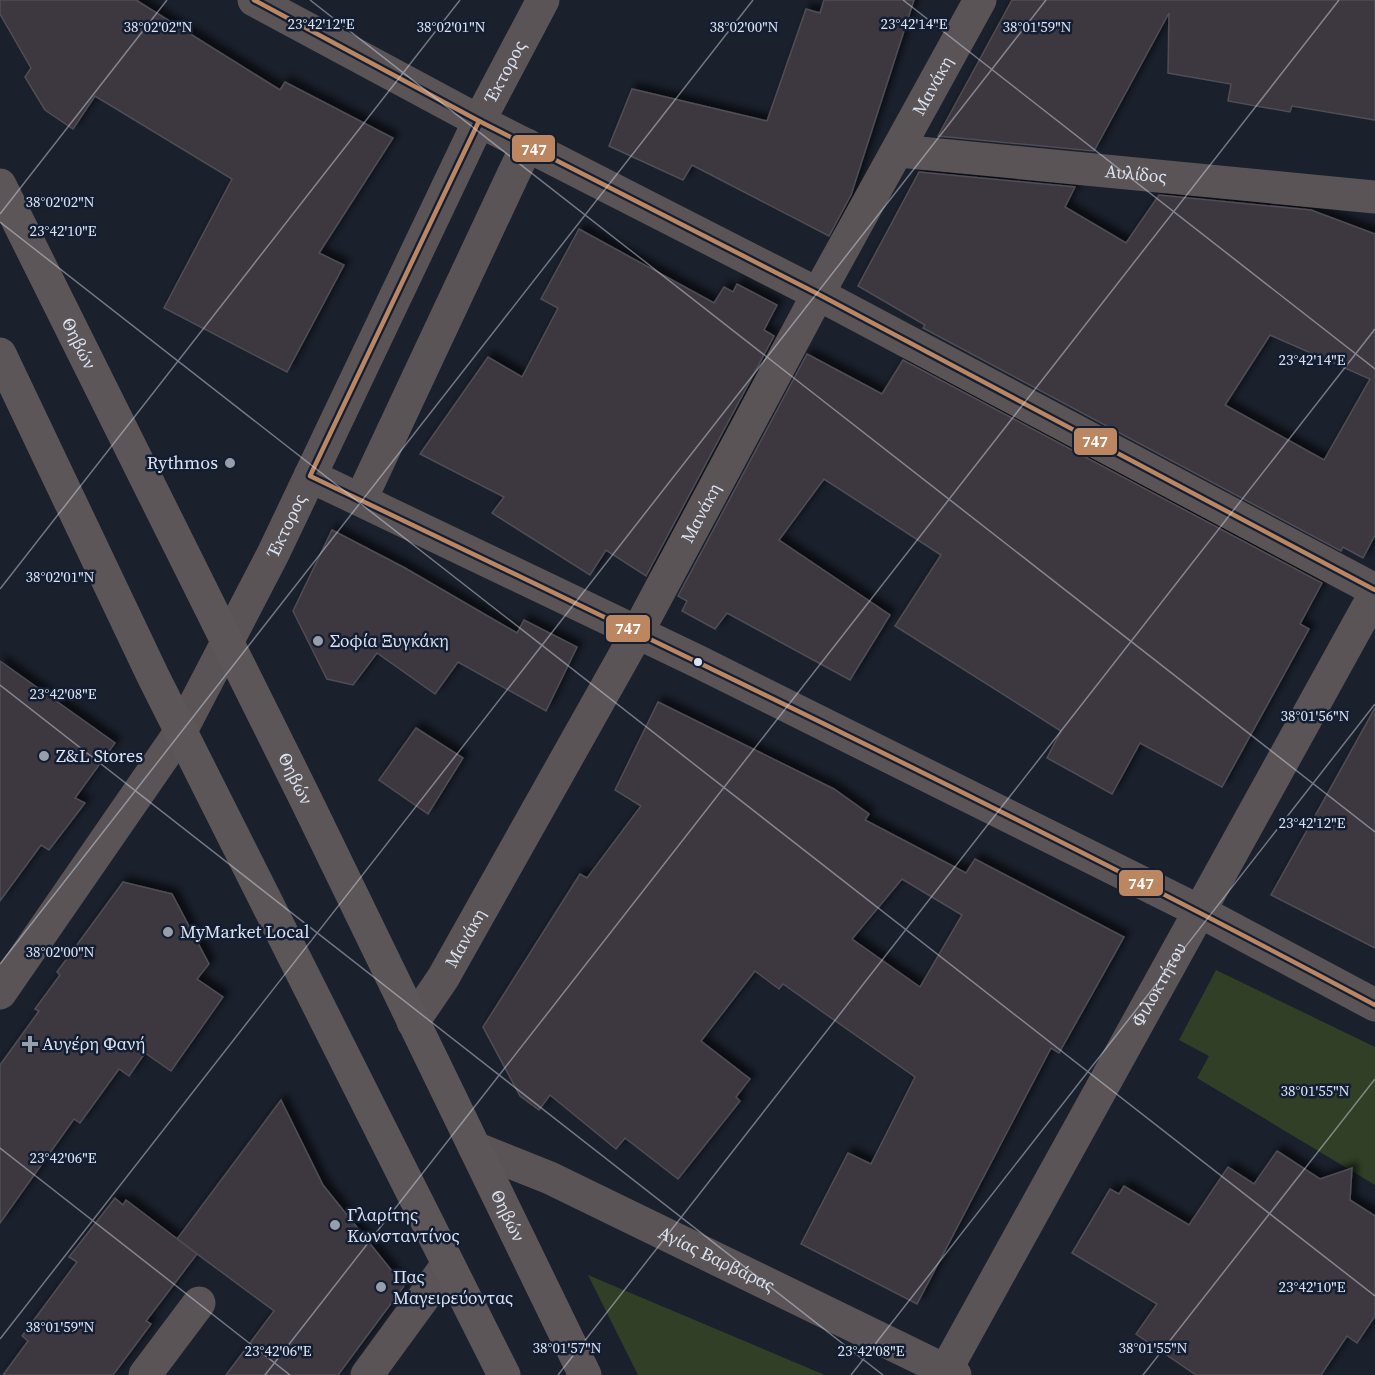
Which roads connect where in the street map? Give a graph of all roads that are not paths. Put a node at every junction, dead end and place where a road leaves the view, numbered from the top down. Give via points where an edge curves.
1 (254, 0) edge
2 (543, 0) edge
3 (980, 0) edge
4 (479, 121) junction
5 (528, 145) junction
6 (899, 151) junction
7 (0, 185) edge
8 (1375, 197) edge
9 (818, 294) junction
10 (0, 354) edge
11 (310, 476) junction
12 (361, 499) junction
13 (1375, 590) edge
14 (1375, 594) edge
15 (637, 633) junction
16 (228, 642) junction
17 (181, 731) junction
18 (1201, 912) junction
19 (0, 993) edge
20 (1375, 1005) edge
21 (413, 1022) junction
22 (475, 1148) junction
23 (448, 1264) junction
24 (199, 1303) dead end
25 (948, 1373) edge
26 (146, 1375) edge
27 (367, 1375) edge
28 (504, 1375) edge
29 (585, 1375) edge

1 - 4 street
2 - 4 street, Έκτορος
3 - 6 street, Μανάκη
4 - 5 street
4 - 11 street, Έκτορος
5 - 9 street
5 - 12 street
6 - 8 street, Αυλίδος
6 - 9 street, Μανάκη
7 - 16 main road, Θηβών
9 - 13 street
9 - 15 street, Μανάκη
10 - 17 main road
11 - 12 street
11 - 16 street, Έκτορος
12 - 15 street
14 - 18 street, Φιλοκτήτου
15 - 18 street
15 - 21 street, Μανάκη via 443,978
16 - 17 street, Έκτορος
16 - 21 main road, Θηβών
17 - 19 street, Έκτορος
17 - 23 main road
18 - 20 street
18 - 25 street, Φιλοκτήτου
21 - 22 main road, Θηβών
22 - 25 street, Αγίας Βαρβάρας via 550,1178
22 - 29 main road, Θηβών
23 - 27 street
23 - 28 main road
24 - 26 street

